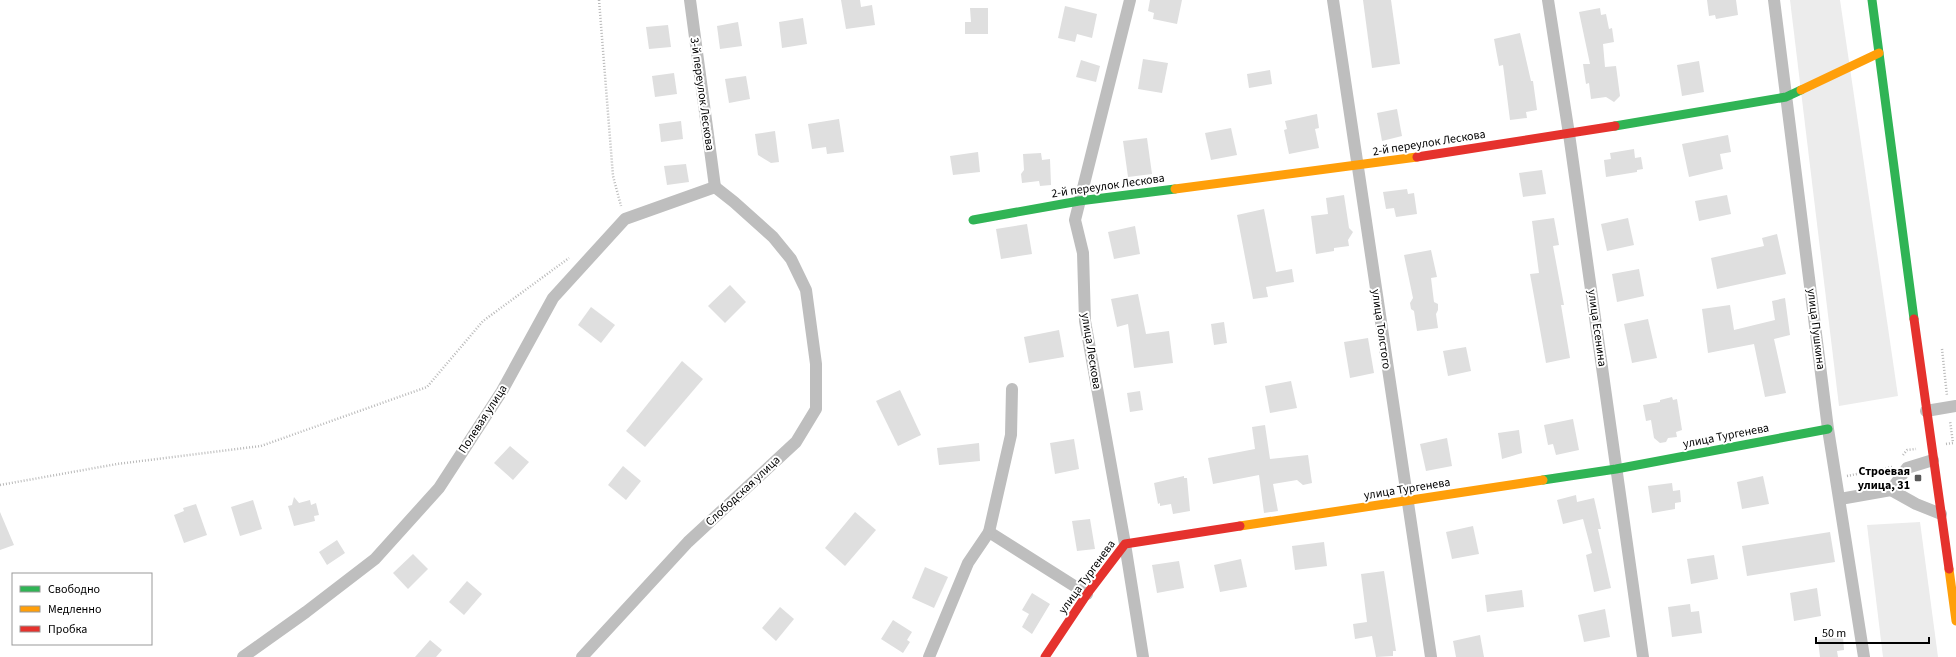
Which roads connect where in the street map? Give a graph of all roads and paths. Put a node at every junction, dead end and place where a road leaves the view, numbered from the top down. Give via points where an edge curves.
1 (599, 0) edge
2 (690, 0) edge
3 (1130, 0) edge
4 (1333, 0) edge
5 (1548, 0) edge
6 (1774, 0) edge
7 (1872, 0) edge
8 (1879, 53) junction
9 (1786, 97) junction
10 (1569, 134) junction
11 (1358, 166) junction
12 (715, 187) junction
13 (1079, 201) junction
14 (625, 219) junction
15 (972, 220) dead end
16 (573, 256) dead end
17 (1012, 389) dead end
18 (1956, 406) edge
19 (1926, 411) junction
20 (1828, 429) junction
21 (1933, 460) junction
22 (1616, 468) junction
23 (0, 485) edge
24 (1891, 490) junction
25 (1840, 499) junction
26 (1407, 502) junction
27 (1941, 514) junction
28 (989, 532) junction
29 (1125, 544) junction
30 (1087, 594) junction
31 (1956, 621) edge
32 (243, 657) edge
33 (582, 657) edge
34 (929, 657) edge
35 (1045, 657) edge
36 (1143, 657) edge
37 (1431, 657) edge
38 (1643, 657) edge
39 (1864, 657) edge

1 - 14 path via 613,176
2 - 12 street, 3-й переулок Лескова
3 - 13 street, улица Лескова
4 - 11 street, улица Толстого
5 - 10 street, улица Есенина
6 - 9 street, улица Пушкина
7 - 8 street
8 - 9 street, 2-й переулок Лескова
8 - 19 street
9 - 10 street, 2-й переулок Лескова
9 - 20 street, улица Пушкина
10 - 11 street, 2-й переулок Лескова
10 - 22 street, улица Есенина
11 - 13 street, 2-й переулок Лескова
11 - 26 street, улица Толстого
12 - 14 street, Полевая улица
12 - 33 street, Слободская улица via 773,237 791,259 806,290 816,364 816,409 796,442 688,542
13 - 15 street, 2-й переулок Лескова
13 - 29 street, улица Лескова via 1075,220 1083,253 1084,321
14 - 32 street, Полевая улица via 553,298 502,391 439,488 375,559
16 - 23 path via 483,321 427,387 261,446 122,463
17 - 28 street via 1011,435
18 - 19 street
19 - 21 street
20 - 22 street, улица Тургенева
20 - 25 street, улица Пушкина
21 - 24 street via 1907,468
21 - 27 street
22 - 26 street, улица Тургенева
22 - 38 street, улица Есенина
24 - 25 street
24 - 27 street
25 - 39 street, улица Пушкина
26 - 29 street, улица Тургенева
26 - 37 street, улица Толстого
27 - 31 street
28 - 30 street
28 - 34 street via 968,563
29 - 30 street, улица Тургенева
29 - 36 street, улица Лескова
30 - 35 street, улица Тургенева

